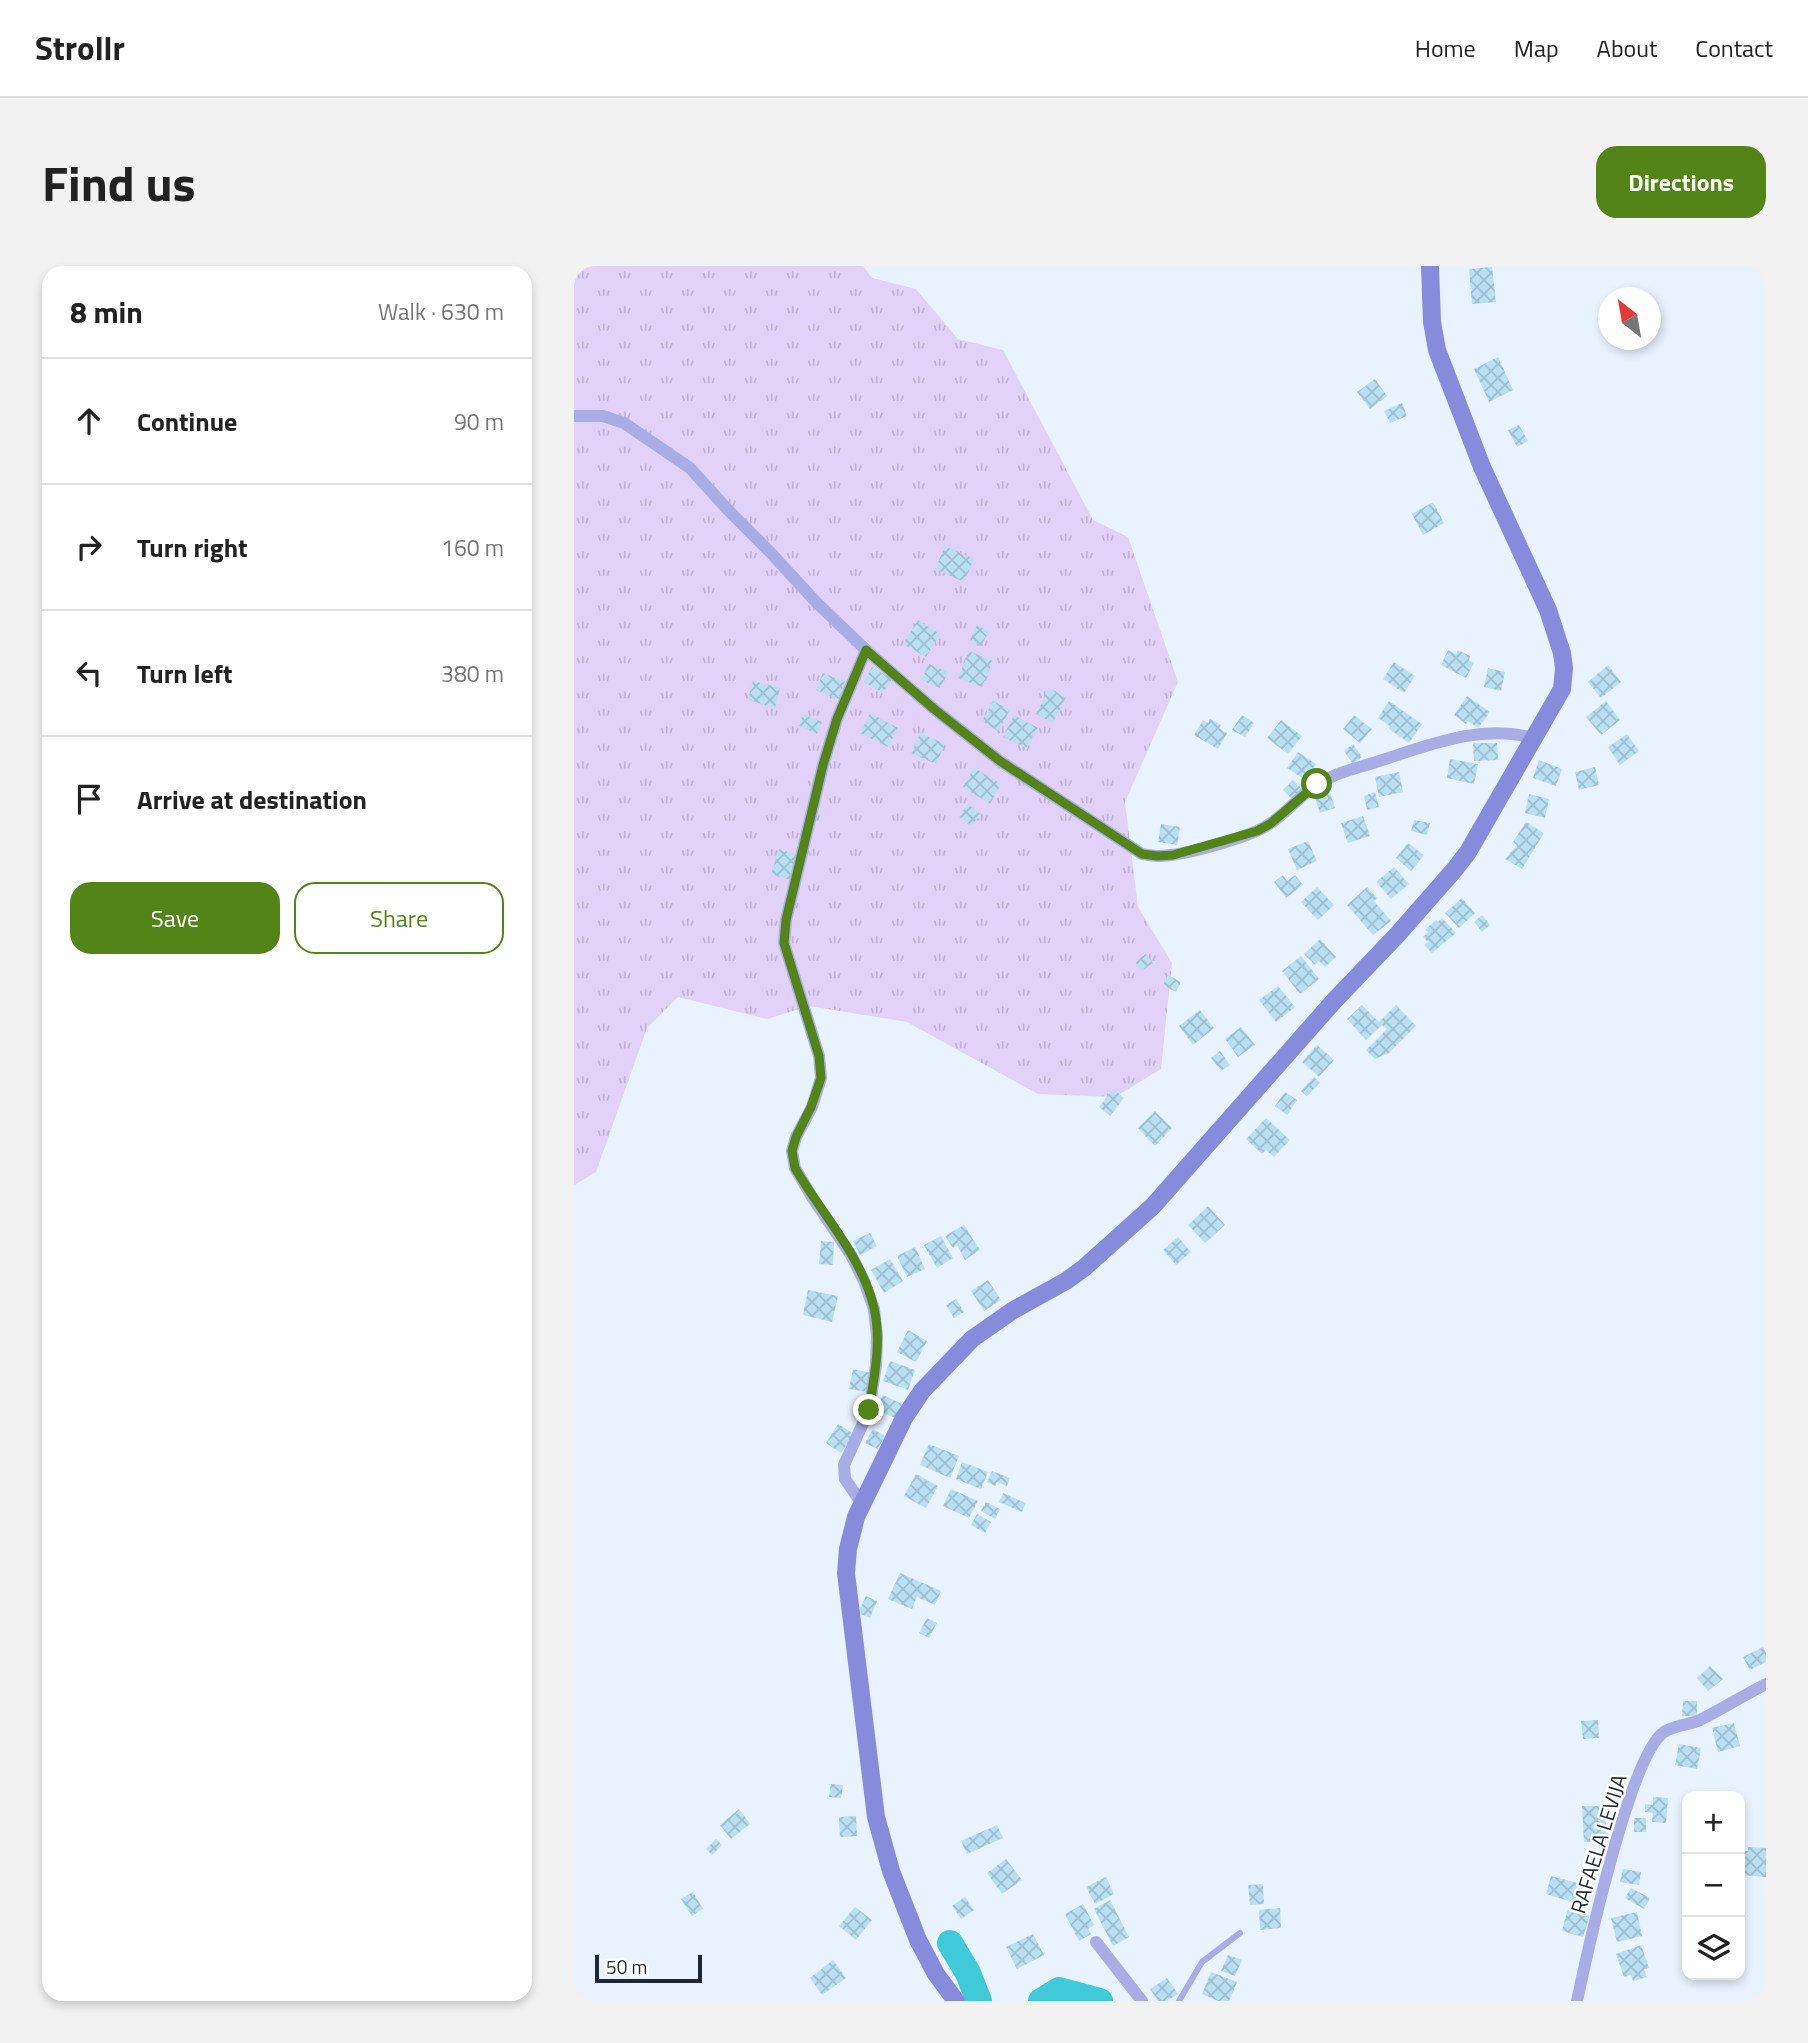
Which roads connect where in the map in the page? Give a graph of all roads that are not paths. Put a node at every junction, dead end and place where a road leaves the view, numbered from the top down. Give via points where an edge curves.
1 (1430, 266) edge
2 (574, 416) edge
3 (866, 650) junction
4 (1533, 738) junction
5 (863, 1504) junction
6 (1766, 1684) edge
7 (1240, 1933) dead end
8 (1096, 1942) dead end
9 (956, 2001) edge
10 (1142, 2001) edge
11 (1179, 2001) edge
12 (1577, 2001) edge

1 - 4 main road via 1437,350 1562,653 1562,689
2 - 3 street via 603,416 624,423 690,468
3 - 4 street via 1000,761 1142,854 1157,856 1257,831 1326,779 1436,743 1492,732
3 - 5 street via 823,765 784,943 819,1056 821,1078 796,1137 792,1151 795,1168 851,1255 874,1309 876,1365 869,1410 844,1465 845,1479
4 - 5 main road via 1455,869 1153,1206 1084,1268 972,1339 922,1391
5 - 9 main road via 848,1549 846,1573 876,1817 918,1940
6 - 12 street, RAFAELA LEVIJA via 1698,1721 1664,1732 1655,1743 1629,1800
7 - 11 lane via 1202,1962
8 - 10 street

